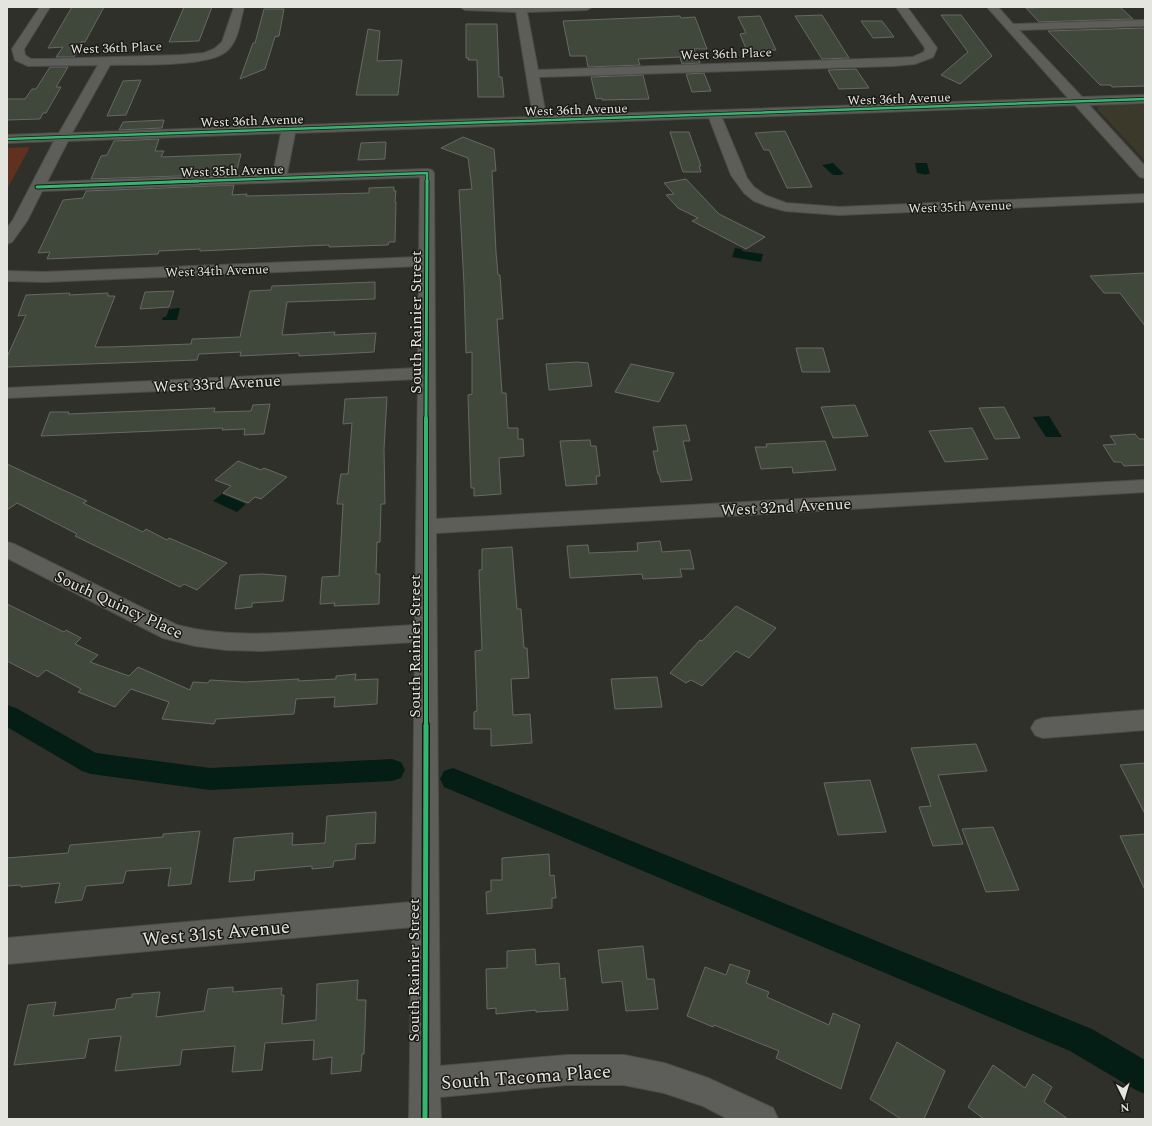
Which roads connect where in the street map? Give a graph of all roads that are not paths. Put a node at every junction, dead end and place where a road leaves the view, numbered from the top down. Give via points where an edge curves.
1 (45, 7) edge
2 (239, 7) edge
3 (465, 7) edge
4 (587, 7) edge
5 (901, 7) edge
6 (992, 7) edge
7 (521, 9) junction
8 (1145, 23) edge
9 (1011, 27) junction
10 (14, 34) dead end
11 (27, 34) junction
12 (106, 61) junction
13 (532, 74) junction
14 (1145, 99) edge
15 (1080, 102) junction
16 (714, 114) junction
17 (540, 120) junction
18 (289, 129) junction
19 (63, 137) junction
20 (7, 139) edge
21 (427, 172) joint
22 (1145, 174) edge
23 (279, 178) junction
24 (37, 187) junction
25 (1145, 198) edge
26 (7, 239) edge
27 (427, 261) junction
28 (7, 276) edge
29 (427, 373) junction
30 (7, 393) edge
31 (1145, 486) edge
32 (427, 527) junction
33 (7, 550) edge
34 (426, 633) junction
35 (1145, 720) edge
36 (1043, 728) dead end
37 (425, 913) junction
38 (7, 951) edge
39 (425, 1083) junction
40 (425, 1119) edge
41 (762, 1119) edge

1 - 11 street
2 - 12 street, West 36th Place via 228,42 210,54 181,59
3 - 7 street
4 - 7 street
5 - 13 street, West 36th Place via 931,48 929,54 893,62
6 - 9 street
7 - 13 street
8 - 9 street
9 - 15 street
10 - 11 street
11 - 12 street, West 36th Place via 18,48 19,56 23,60 36,63
12 - 19 street
13 - 17 street
14 - 15 street, West 36th Avenue
15 - 16 street, West 36th Avenue
15 - 22 street
16 - 17 street, West 36th Avenue
16 - 25 street, West 35th Avenue via 741,180 750,191 776,205 795,209 839,211
17 - 18 street, West 36th Avenue
18 - 19 street, West 36th Avenue
18 - 23 street
19 - 20 street, West 36th Avenue
19 - 24 street
21 - 23 street, West 35th Avenue
21 - 27 street, South Rainier Street
23 - 24 street, West 35th Avenue
24 - 26 street via 20,221
27 - 28 street, West 34th Avenue via 44,277
27 - 29 street, South Rainier Street
29 - 30 street, West 33rd Avenue
29 - 32 street, South Rainier Street
31 - 32 street, West 32nd Avenue
32 - 34 street, South Rainier Street
33 - 34 street, South Quincy Place via 171,632 195,638 262,643
34 - 37 street, South Rainier Street
35 - 36 street
37 - 38 street, West 31st Avenue
37 - 39 street, South Rainier Street
39 - 40 street, South Rainier Street
39 - 41 street, South Tacoma Place via 567,1070 624,1070 664,1078 708,1093

